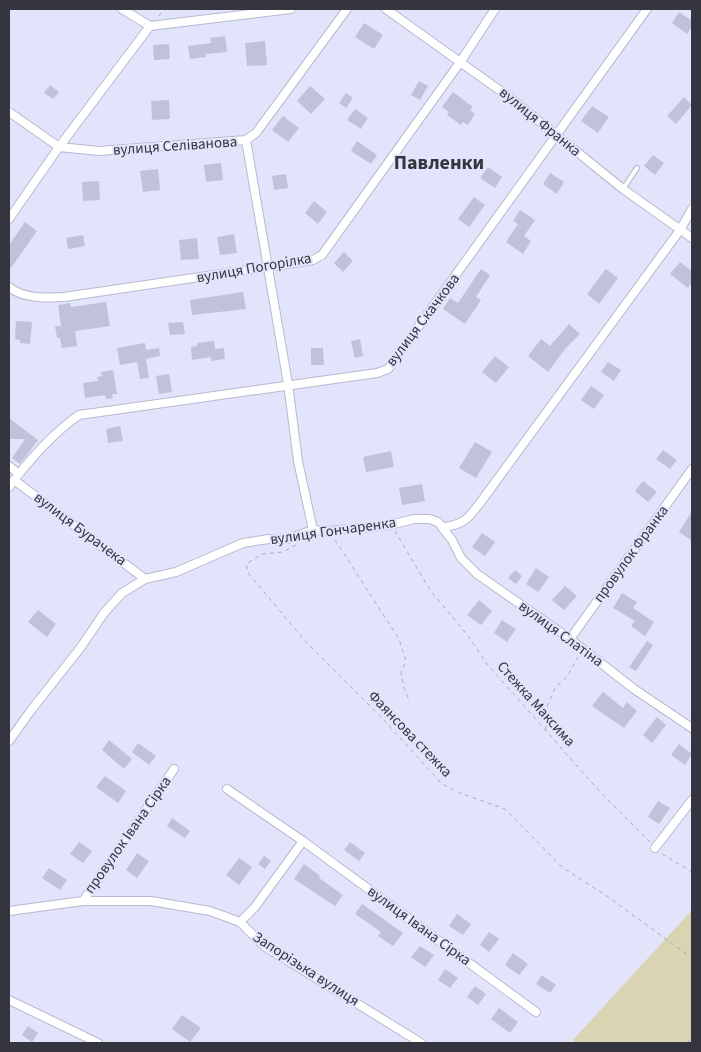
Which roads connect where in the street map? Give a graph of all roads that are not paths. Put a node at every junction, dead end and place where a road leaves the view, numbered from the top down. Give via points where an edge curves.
1 (122, 9) edge
2 (291, 9) edge
3 (347, 9) edge
4 (386, 9) edge
5 (495, 9) edge
6 (648, 9) edge
7 (150, 26) junction
8 (461, 61) junction
9 (9, 112) edge
10 (557, 136) junction
11 (246, 140) junction
12 (59, 147) junction
13 (637, 168) dead end
14 (624, 188) junction
15 (692, 209) edge
16 (9, 219) edge
17 (680, 230) junction
18 (692, 238) edge
19 (268, 268) junction
20 (9, 287) edge
21 (288, 384) junction
22 (9, 466) edge
23 (692, 469) edge
24 (17, 477) junction
25 (9, 487) edge
26 (443, 527) junction
27 (309, 532) junction
28 (146, 579) junction
29 (570, 640) junction
30 (692, 728) edge
31 (9, 741) edge
32 (174, 769) dead end
33 (227, 789) dead end
34 (692, 800) edge
35 (303, 841) junction
36 (655, 848) road end
37 (83, 901) junction
38 (9, 911) edge
39 (240, 922) junction
40 (9, 1000) edge
41 (536, 1012) dead end
42 (98, 1043) edge
43 (421, 1043) edge

1 - 7 street
2 - 7 street
3 - 11 street, вулиця Селіванова via 256,133
4 - 8 street, вулиця Франка
5 - 8 street, вулиця Погорілка
6 - 10 street, вулиця Скачкова
7 - 12 street
8 - 10 street, вулиця Франка
8 - 19 street, вулиця Погорілка via 322,255 313,260
9 - 12 street, вулиця Селіванова
10 - 14 street, вулиця Франка
10 - 21 street, вулиця Скачкова via 388,369
11 - 12 street, вулиця Селіванова via 99,151
11 - 19 street
12 - 16 street
13 - 14 lane
14 - 17 street, вулиця Франка
15 - 17 street
17 - 18 street, вулиця Франка
17 - 26 street via 468,519 456,526
19 - 20 street, вулиця Погорілка via 56,297 31,297 16,293
19 - 21 street
21 - 24 street, вулиця Скачкова via 79,415 62,426
21 - 27 street
22 - 24 street, вулиця Бурачека
23 - 29 street, провулок Франка
24 - 25 street, вулиця Скачкова
24 - 28 street, вулиця Бурачека
26 - 27 street, вулиця Гончаренка via 429,519 414,519 390,525
26 - 29 street, вулиця Слатіна via 468,566
27 - 28 street, вулиця Гончаренка via 287,539 243,544 176,572
28 - 31 street, вулиця Гончаренка via 122,593 104,613
29 - 30 street, вулиця Слатіна
32 - 37 street, провулок Івана Сірка
33 - 35 street, вулиця Івана Сірка
34 - 36 street
35 - 39 street via 255,907
35 - 41 street, вулиця Івана Сірка
37 - 38 street, Запорізька вулиця
37 - 39 street, Запорізька вулиця via 155,901 210,911
39 - 43 street, Запорізька вулиця via 264,946
40 - 42 street

